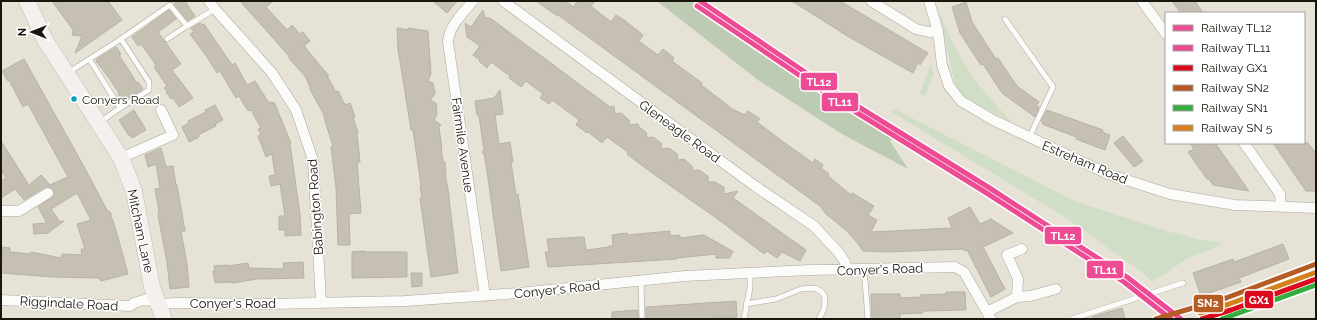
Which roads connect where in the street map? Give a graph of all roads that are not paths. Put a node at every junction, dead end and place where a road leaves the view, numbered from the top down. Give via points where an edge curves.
1 (472, 1) edge
2 (503, 1) edge
3 (871, 1) edge
4 (929, 1) edge
5 (1142, 1) edge
6 (29, 2) edge
7 (212, 5) edge
8 (1005, 19) dead end
9 (187, 26) junction
10 (938, 31) junction
11 (1165, 33) edge
12 (120, 39) junction
13 (167, 39) dead end
14 (90, 60) junction
15 (67, 74) junction
16 (120, 108) junction
17 (161, 110) dead end
18 (98, 123) junction
19 (1029, 138) junction
20 (1245, 144) edge
21 (121, 158) junction
22 (48, 193) dead end
23 (1281, 207) junction
24 (1316, 208) edge
25 (1, 211) edge
26 (1022, 250) dead end
27 (846, 270) junction
28 (863, 270) junction
29 (750, 273) junction
30 (641, 281) junction
31 (1183, 283) dead end
32 (1056, 289) dead end
33 (485, 296) junction
34 (1017, 297) junction
35 (1, 300) edge
36 (321, 302) junction
37 (158, 304) junction
38 (746, 304) junction
39 (989, 315) edge
40 (164, 319) edge
41 (642, 319) edge
42 (744, 319) edge
43 (819, 319) edge
44 (868, 319) edge
45 (1072, 319) edge

1 - 33 street, Fairmile Avenue via 452,28 448,42
2 - 27 street, Gleneagle Road via 814,226 839,253 845,262
3 - 10 street via 916,29
4 - 10 street, Estreham Road
5 - 11 street
6 - 15 main road, Mitcham Lane via 45,40
7 - 9 lane
7 - 36 street, Babington Road via 272,73 296,110 313,160
8 - 19 lane via 1053,87
9 - 12 lane via 170,5
9 - 13 lane
10 - 19 street, Estreham Road via 942,65 949,86 956,97 971,108
12 - 14 lane
12 - 16 lane via 149,82 149,90
14 - 15 lane
14 - 16 lane
15 - 18 main road, Mitcham Lane
16 - 18 lane
17 - 21 street via 173,135
18 - 21 main road, Mitcham Lane
19 - 23 street, Estreham Road via 1108,174 1170,194 1235,205
20 - 23 street via 1280,194
21 - 37 main road, Mitcham Lane via 134,191 149,272
22 - 25 street via 19,211
23 - 24 street, Estreham Road
26 - 34 street via 1007,255 1018,279
27 - 28 street, Conyer's Road
27 - 29 street, Conyer's Road
28 - 39 street, Conyer's Road via 955,267 964,272
28 - 44 lane
29 - 30 street, Conyer's Road
29 - 38 lane
30 - 33 street, Conyer's Road
30 - 41 lane
31 - 45 lane
32 - 34 street
33 - 36 street, Conyer's Road via 405,301
34 - 39 street
35 - 37 street, Riggindale Road via 130,306 147,299
36 - 37 street, Conyer's Road
37 - 40 main road, Mitcham Lane
38 - 42 lane
38 - 43 lane via 776,299 801,289 814,288 825,297 824,309

